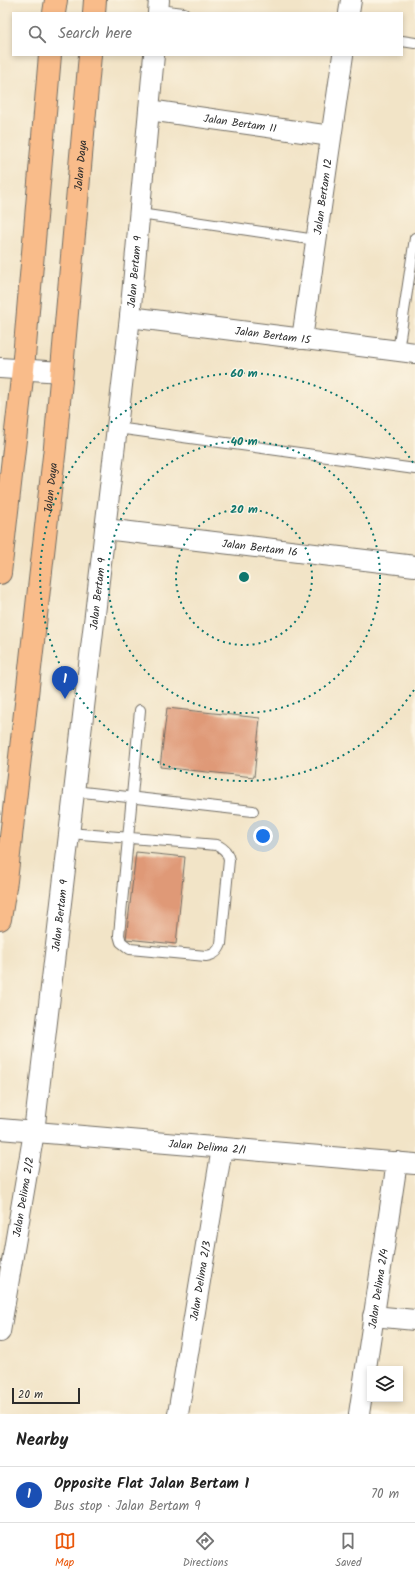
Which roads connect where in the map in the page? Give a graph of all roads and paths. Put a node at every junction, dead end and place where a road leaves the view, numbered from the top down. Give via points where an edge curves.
1 (56, 0) edge
2 (95, 0) edge
3 (351, 0) edge
4 (158, 8) edge
5 (54, 12) edge
6 (94, 12) edge
7 (179, 12) edge
8 (349, 12) edge
9 (403, 41) edge
10 (415, 43) edge
11 (50, 56) edge
12 (90, 56) edge
13 (154, 56) edge
14 (343, 56) edge
15 (149, 110) junction
16 (331, 136) junction
17 (140, 214) junction
18 (415, 238) edge
19 (316, 240) junction
20 (130, 318) junction
21 (302, 339) junction
22 (406, 352) edge
23 (0, 368) edge
24 (23, 369) junction
25 (62, 372) junction
26 (117, 428) junction
27 (415, 469) edge
28 (105, 530) junction
29 (415, 566) edge
30 (0, 573) edge
31 (140, 710) dead end
32 (74, 791) junction
33 (132, 798) junction
34 (253, 811) dead end
35 (69, 833) junction
36 (129, 839) junction
37 (0, 919) edge
38 (0, 1129) edge
39 (34, 1132) junction
40 (222, 1148) junction
41 (406, 1163) edge
42 (374, 1316) junction
43 (415, 1320) edge
44 (0, 1332) edge
45 (178, 1414) edge
46 (359, 1414) edge

1 - 5 main road
2 - 6 main road
3 - 8 street
4 - 7 lane
9 - 10 lane
11 - 24 main road
12 - 25 main road, Jalan Daya
13 - 15 street, Jalan Bertam 9
14 - 16 street, Jalan Bertam 12
15 - 16 street, Jalan Bertam 11
15 - 17 street, Jalan Bertam 9
16 - 19 street, Jalan Bertam 12
17 - 19 lane
17 - 20 street, Jalan Bertam 9
18 - 22 lane
19 - 21 street, Jalan Bertam 12
20 - 21 street, Jalan Bertam 15
20 - 26 street, Jalan Bertam 9
21 - 22 street, Jalan Bertam 15
23 - 24 street
24 - 25 street
24 - 30 main road
25 - 37 main road, Jalan Daya via 34,637
26 - 27 lane
26 - 28 street, Jalan Bertam 9
28 - 29 street, Jalan Bertam 16
28 - 32 street, Jalan Bertam 9
31 - 33 lane
32 - 33 lane
32 - 35 street, Jalan Bertam 9
33 - 34 lane
33 - 36 lane
35 - 36 lane
35 - 39 street, Jalan Bertam 9
36 - 36 lane via 119,935 121,942 130,949 213,955 221,944 228,853 217,846
38 - 39 street, Jalan Delima 2/1
39 - 40 street, Jalan Delima 2/1
39 - 44 street, Jalan Delima 2/2
40 - 41 street, Jalan Delima 2/1
40 - 45 street, Jalan Delima 2/3
41 - 42 street, Jalan Delima 2/4
42 - 43 street
42 - 46 street, Jalan Delima 2/4

